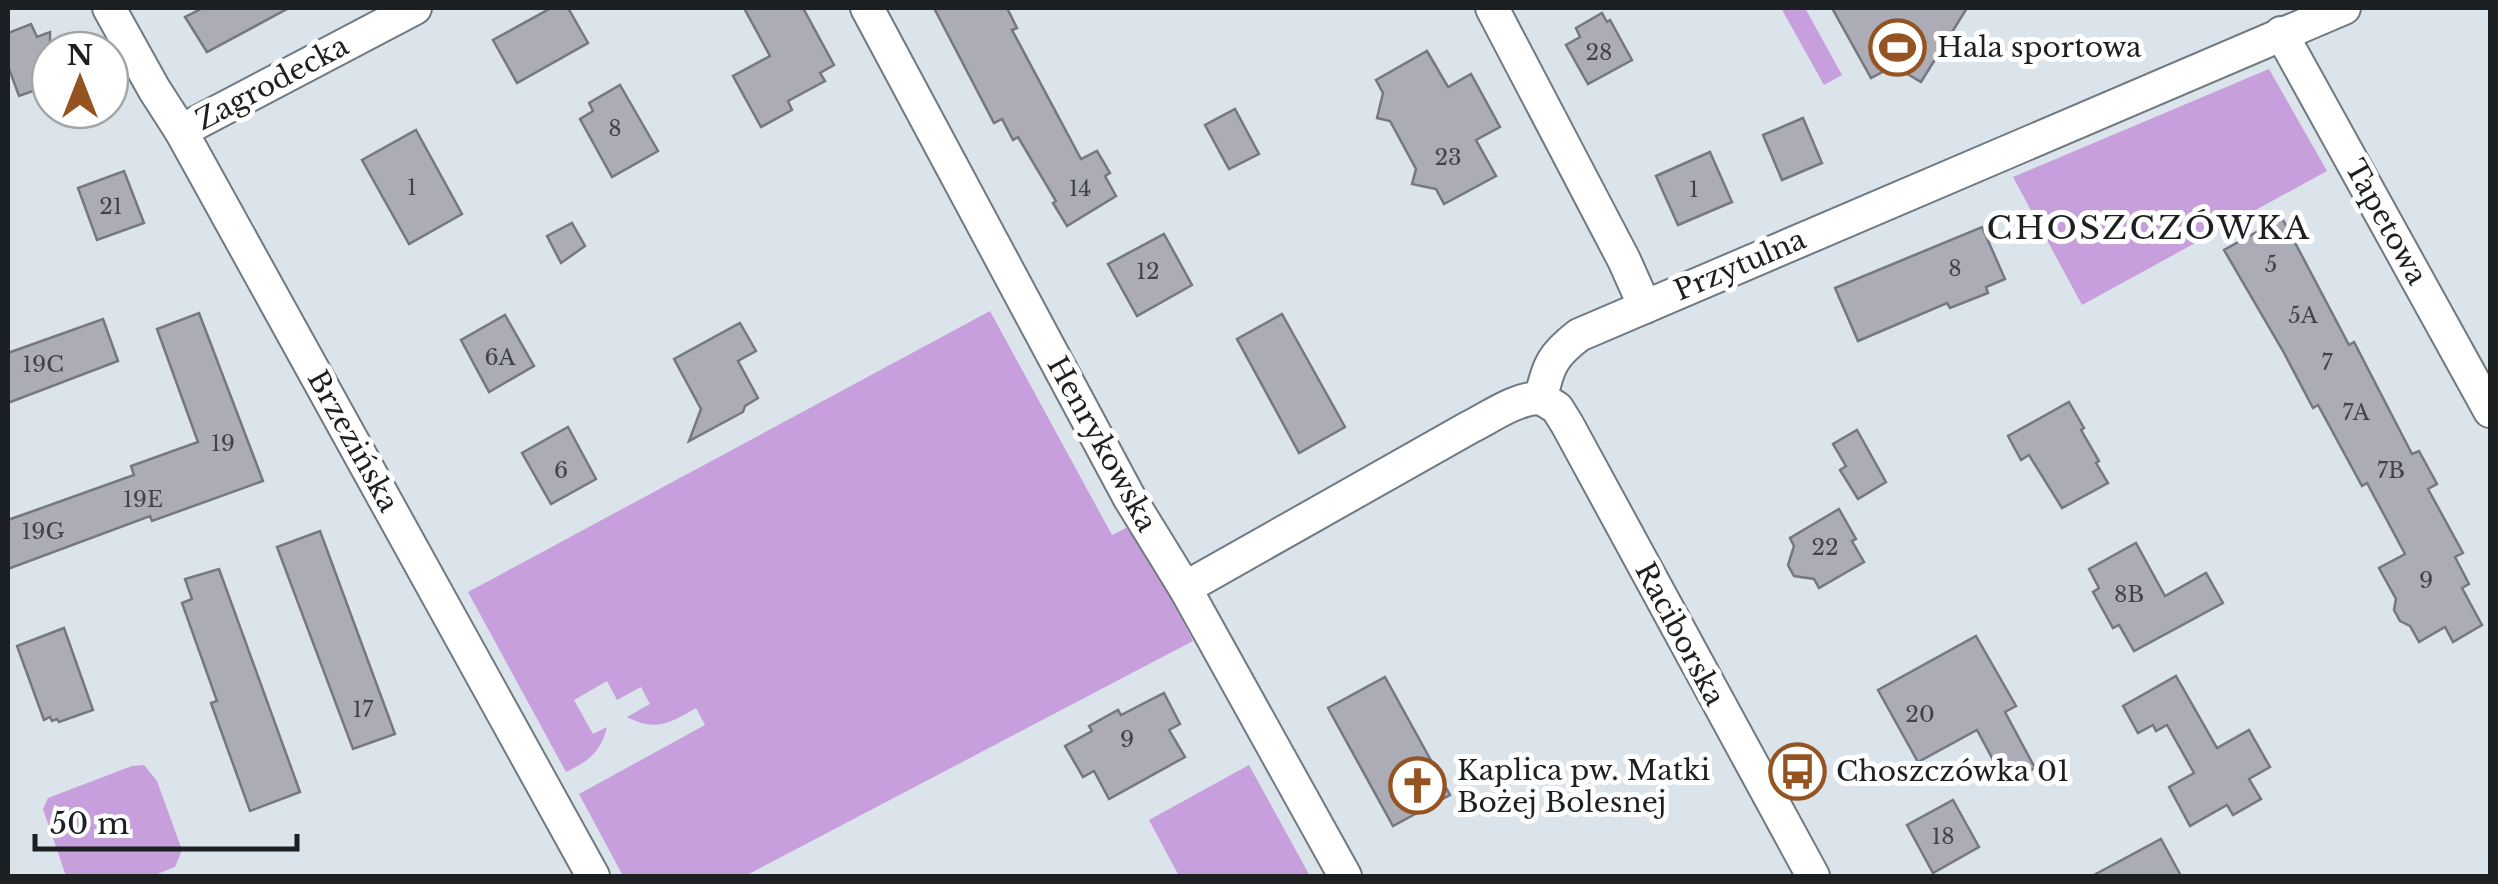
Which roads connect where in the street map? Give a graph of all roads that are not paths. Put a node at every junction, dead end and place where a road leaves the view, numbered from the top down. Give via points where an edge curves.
1 (110, 8) edge
2 (415, 8) edge
3 (867, 8) edge
4 (1492, 8) edge
5 (2344, 8) edge
6 (2281, 33) junction
7 (181, 131) junction
8 (1646, 307) junction
9 (1541, 398) junction
10 (2490, 411) edge
11 (1185, 588) junction
12 (593, 876) edge
13 (1345, 876) edge
14 (1814, 876) edge

1 - 7 street, Brzezińska
2 - 7 street, Zagrodecka
3 - 11 street, Henrykowska via 1129,497
4 - 8 street
5 - 6 street, Przytulna
6 - 8 street, Przytulna
6 - 10 street, Tapetowa
7 - 12 street, Brzezińska
8 - 9 street, Przytulna via 1560,350 1547,368
9 - 11 street via 1485,419
9 - 14 street, Raciborska via 1567,424
11 - 13 street, Henrykowska

